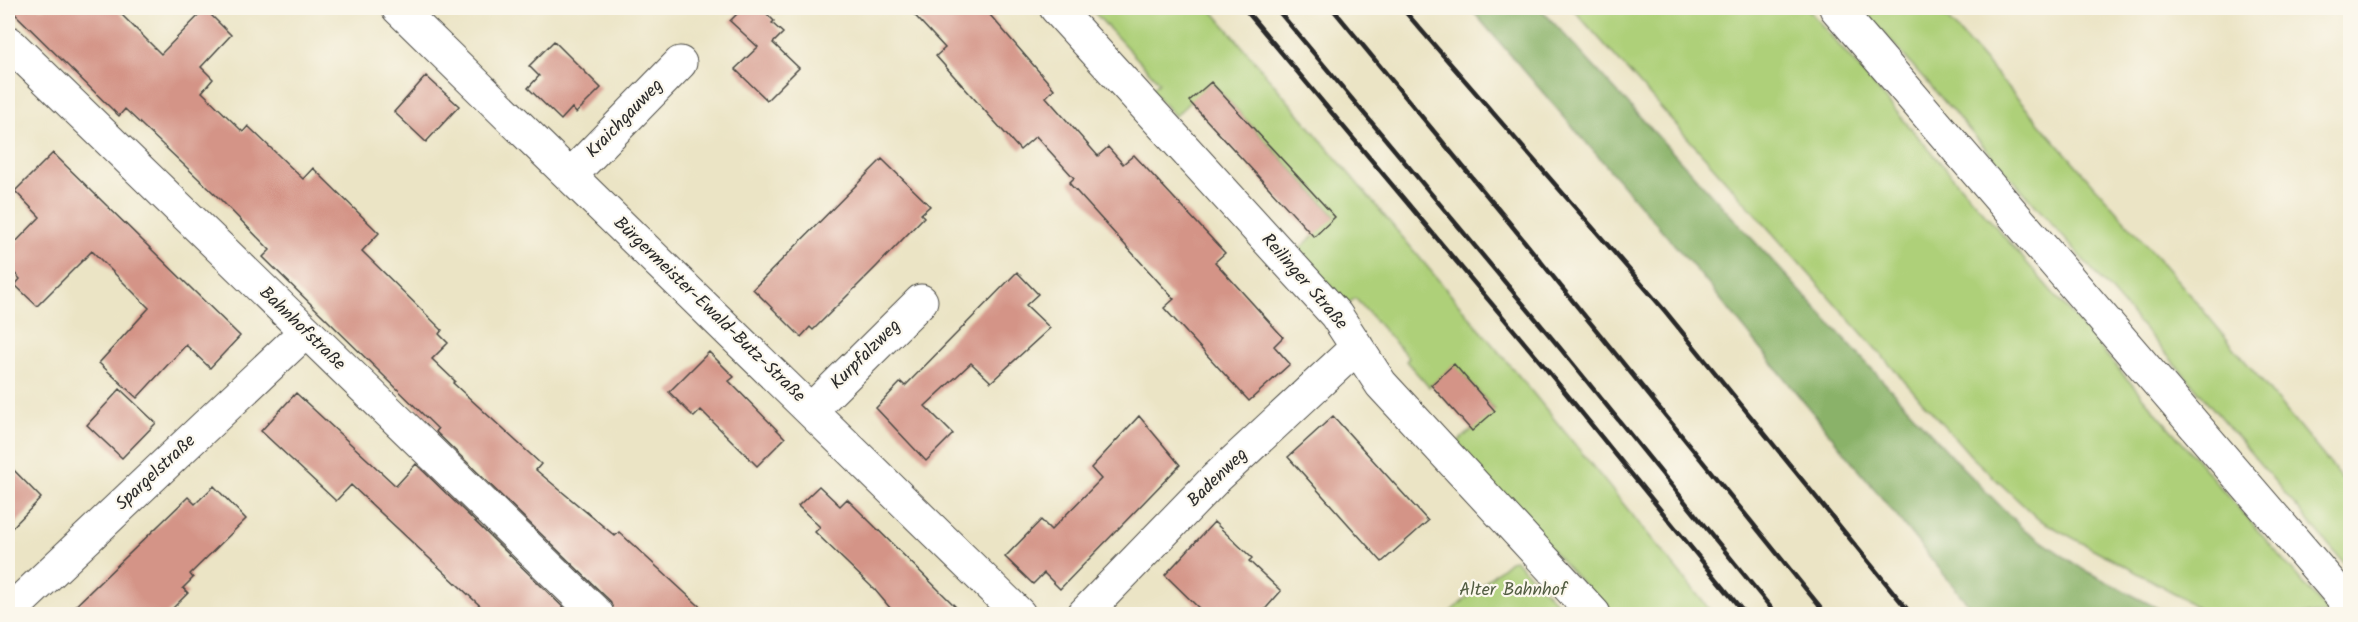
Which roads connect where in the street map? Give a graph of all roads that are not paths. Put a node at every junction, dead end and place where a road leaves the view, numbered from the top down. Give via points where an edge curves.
1 (398, 8) edge
2 (1056, 8) edge
3 (1836, 8) edge
4 (8, 42) edge
5 (680, 63) dead end
6 (570, 176) junction
7 (921, 301) dead end
8 (305, 332) junction
9 (1357, 347) junction
10 (812, 410) junction
11 (2350, 606) edge
12 (8, 613) edge
13 (597, 615) edge
14 (1018, 615) edge
15 (1084, 615) edge
16 (1594, 615) edge

1 - 6 street, Bürgermeister-Ewald-Butz-Straße
2 - 9 street, Reilinger Straße via 1336,315
3 - 11 street
4 - 8 street, Bahnhofstraße
5 - 6 street, Kraichgauweg
6 - 10 street, Bürgermeister-Ewald-Butz-Straße
7 - 10 street, Kurpfalzweg
8 - 12 street, Spargelstraße
8 - 13 street, Bahnhofstraße
9 - 15 street, Badenweg via 1214,480
9 - 16 street, Reilinger Straße via 1381,384
10 - 14 street, Bürgermeister-Ewald-Butz-Straße

